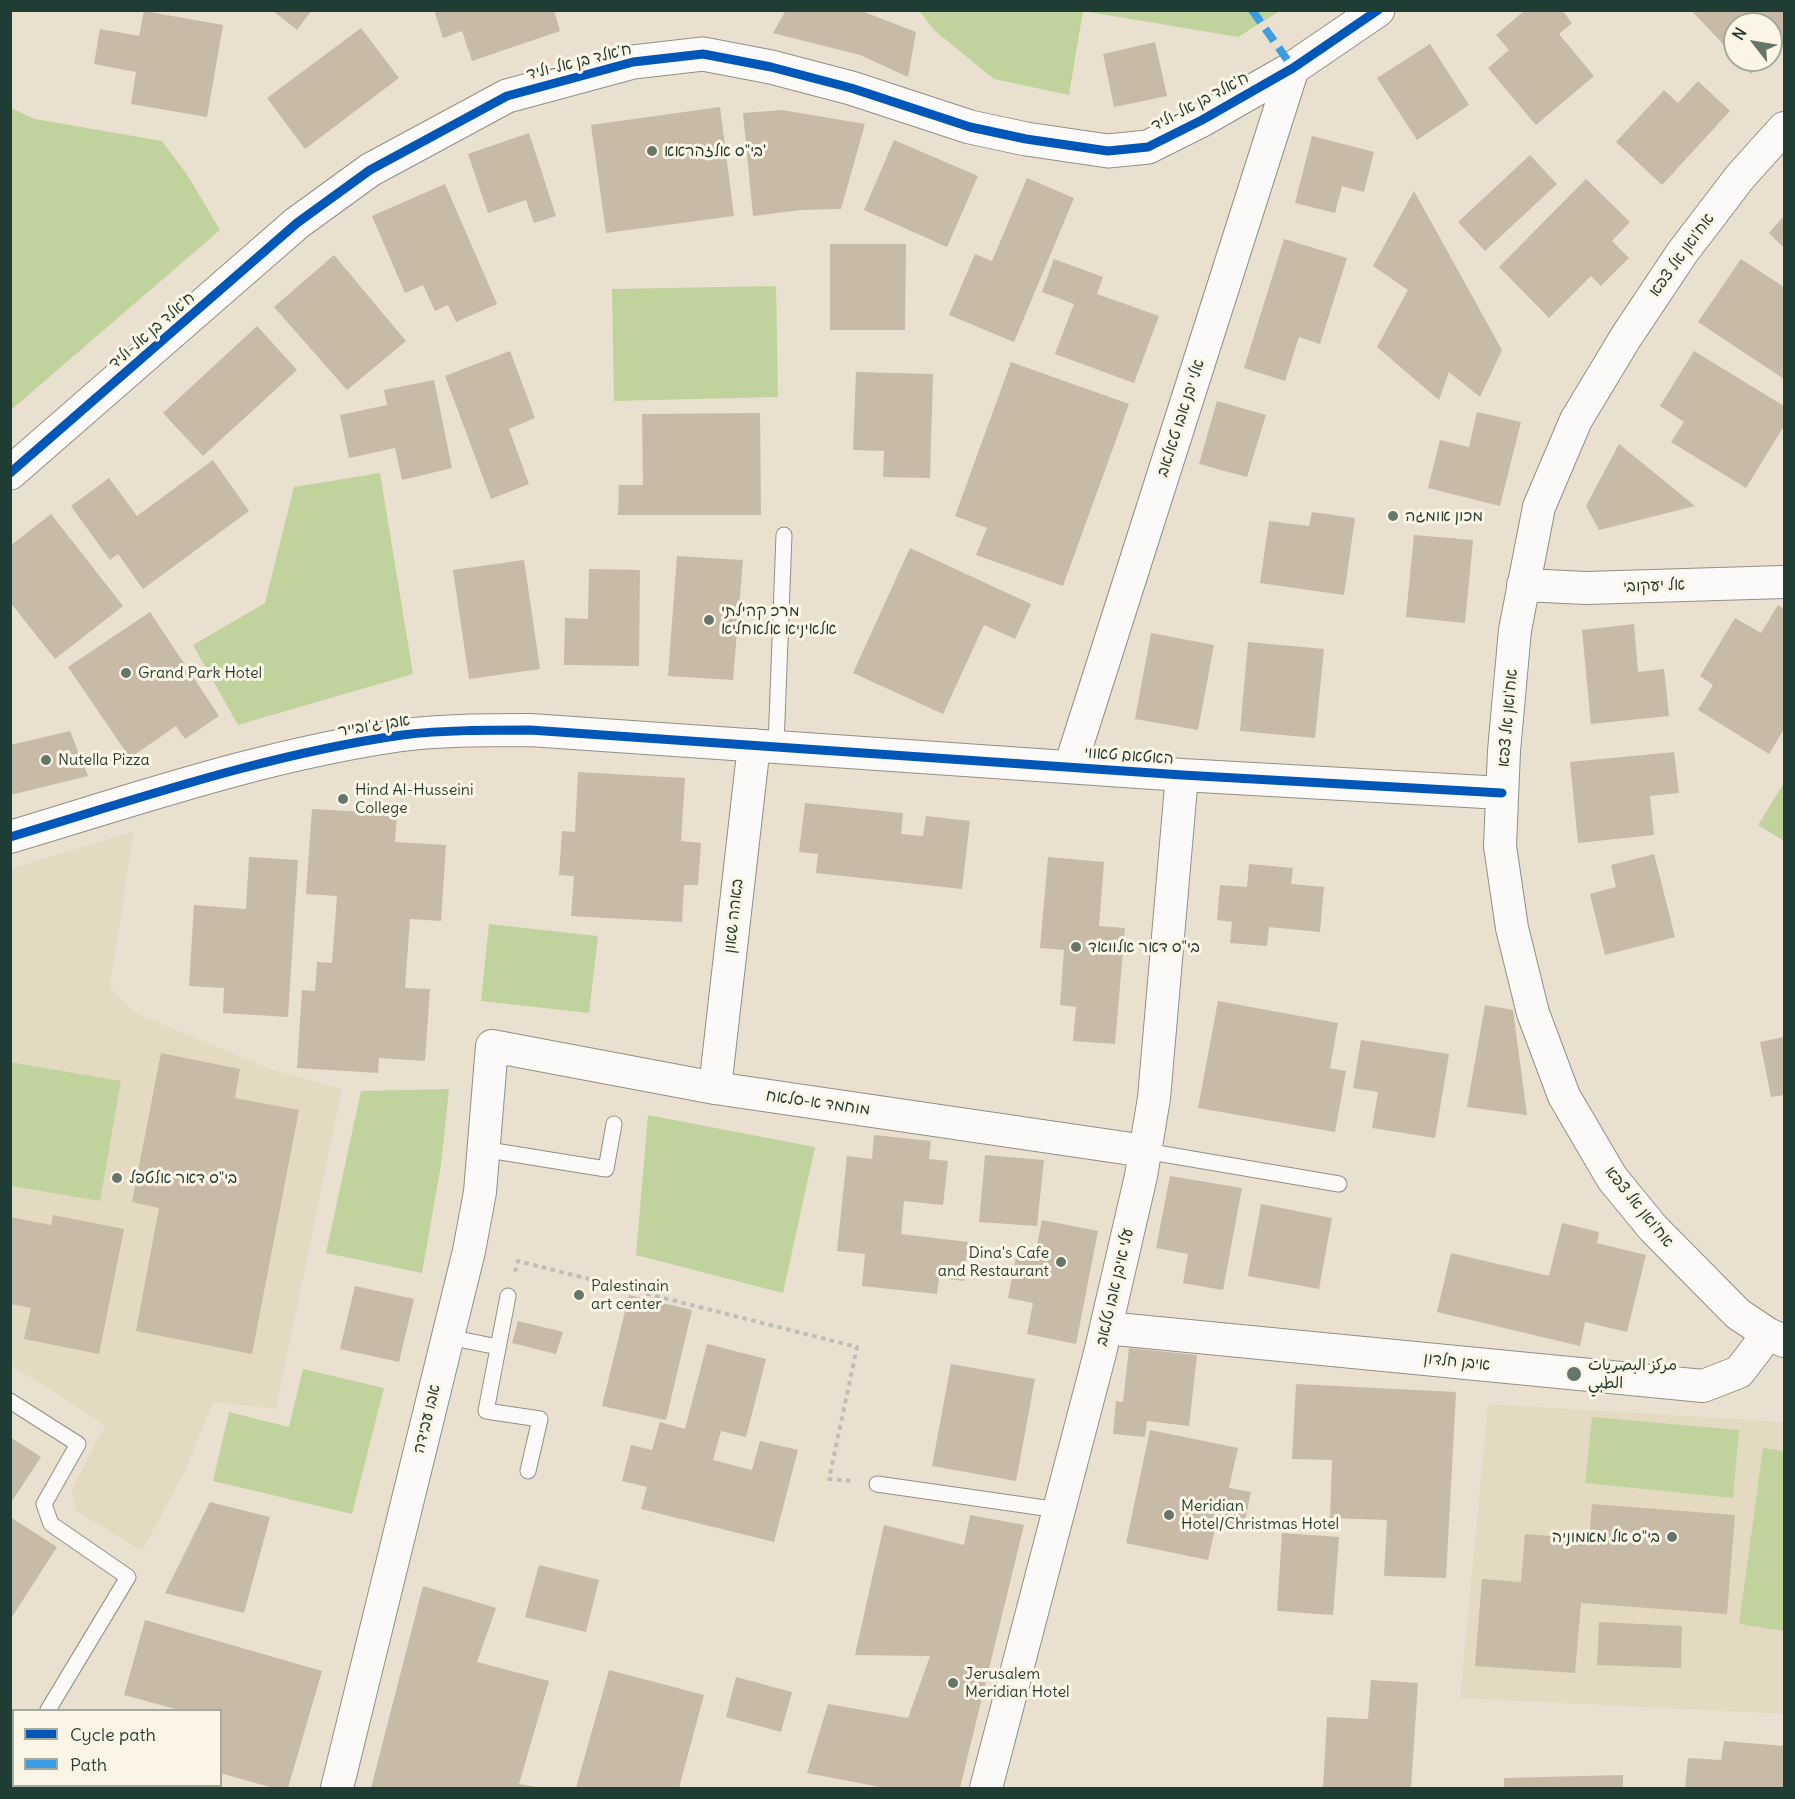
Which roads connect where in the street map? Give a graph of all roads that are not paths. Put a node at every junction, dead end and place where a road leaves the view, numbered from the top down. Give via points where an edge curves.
1 (1378, 10) edge
2 (1293, 68) junction
3 (1785, 128) edge
4 (10, 473) edge
5 (784, 535) dead end
6 (1785, 582) edge
7 (1523, 585) junction
8 (765, 746) junction
9 (1070, 767) junction
10 (1182, 775) junction
11 (1502, 793) junction
12 (10, 837) edge
13 (492, 1046) joint
14 (715, 1088) junction
15 (614, 1124) dead end
16 (482, 1149) junction
17 (1145, 1151) junction
18 (1339, 1184) dead end
19 (508, 1296) road end
20 (1106, 1328) junction
21 (448, 1337) junction
22 (1776, 1337) edge
23 (498, 1347) junction
24 (10, 1401) edge
25 (528, 1471) dead end
26 (877, 1484) road end
27 (1059, 1509) junction
28 (49, 1709) edge
29 (337, 1788) edge
30 (986, 1788) edge

1 - 2 street, ח'אלד בן אל-וליד
2 - 4 street, ח'אלד בן אל-וליד via 1148,147 1108,151 970,127 851,88 703,54 633,63 507,96 370,170 297,223
2 - 9 street, אלי יבנ אבו טאלאב
3 - 7 street, אח'ואן אל צפא via 1740,177 1682,253 1576,420 1539,507
5 - 8 lane
6 - 7 street, אל יעקובי via 1586,588
7 - 11 street, אח'ואן אל צפא via 1515,630
8 - 9 street, האטאם טאווי
8 - 12 street, אבן ג'ובייר via 530,730 404,735 273,760
8 - 14 street, באהה שאון
9 - 10 street, האטאם טאווי
10 - 11 street, האטאם טאווי
10 - 17 street, עלי איבן אבו טלאב via 1154,1098
11 - 22 street, אח'ואן אל צפא via 1500,846 1512,928 1533,1013 1564,1096 1612,1178 1653,1228 1738,1314
13 - 14 street, מוחמד א-סלאח
13 - 16 street, אבו עבידה
14 - 17 street, מוחמד א-סלאח
15 - 16 lane via 606,1169
16 - 21 street, אבו עבידה via 478,1202
17 - 18 lane
17 - 20 street, עלי איבן אבו טלאב
19 - 23 lane
20 - 22 street, איבן חלדון via 1703,1386 1739,1372
20 - 27 street, עלי איבן אבו טלאב
21 - 23 lane
21 - 29 street, אבו עבידה
23 - 25 lane via 486,1411 540,1419
24 - 28 lane via 78,1444 44,1503 51,1524 128,1577
26 - 27 lane
27 - 30 street, עלי איבן אבו טלאב

